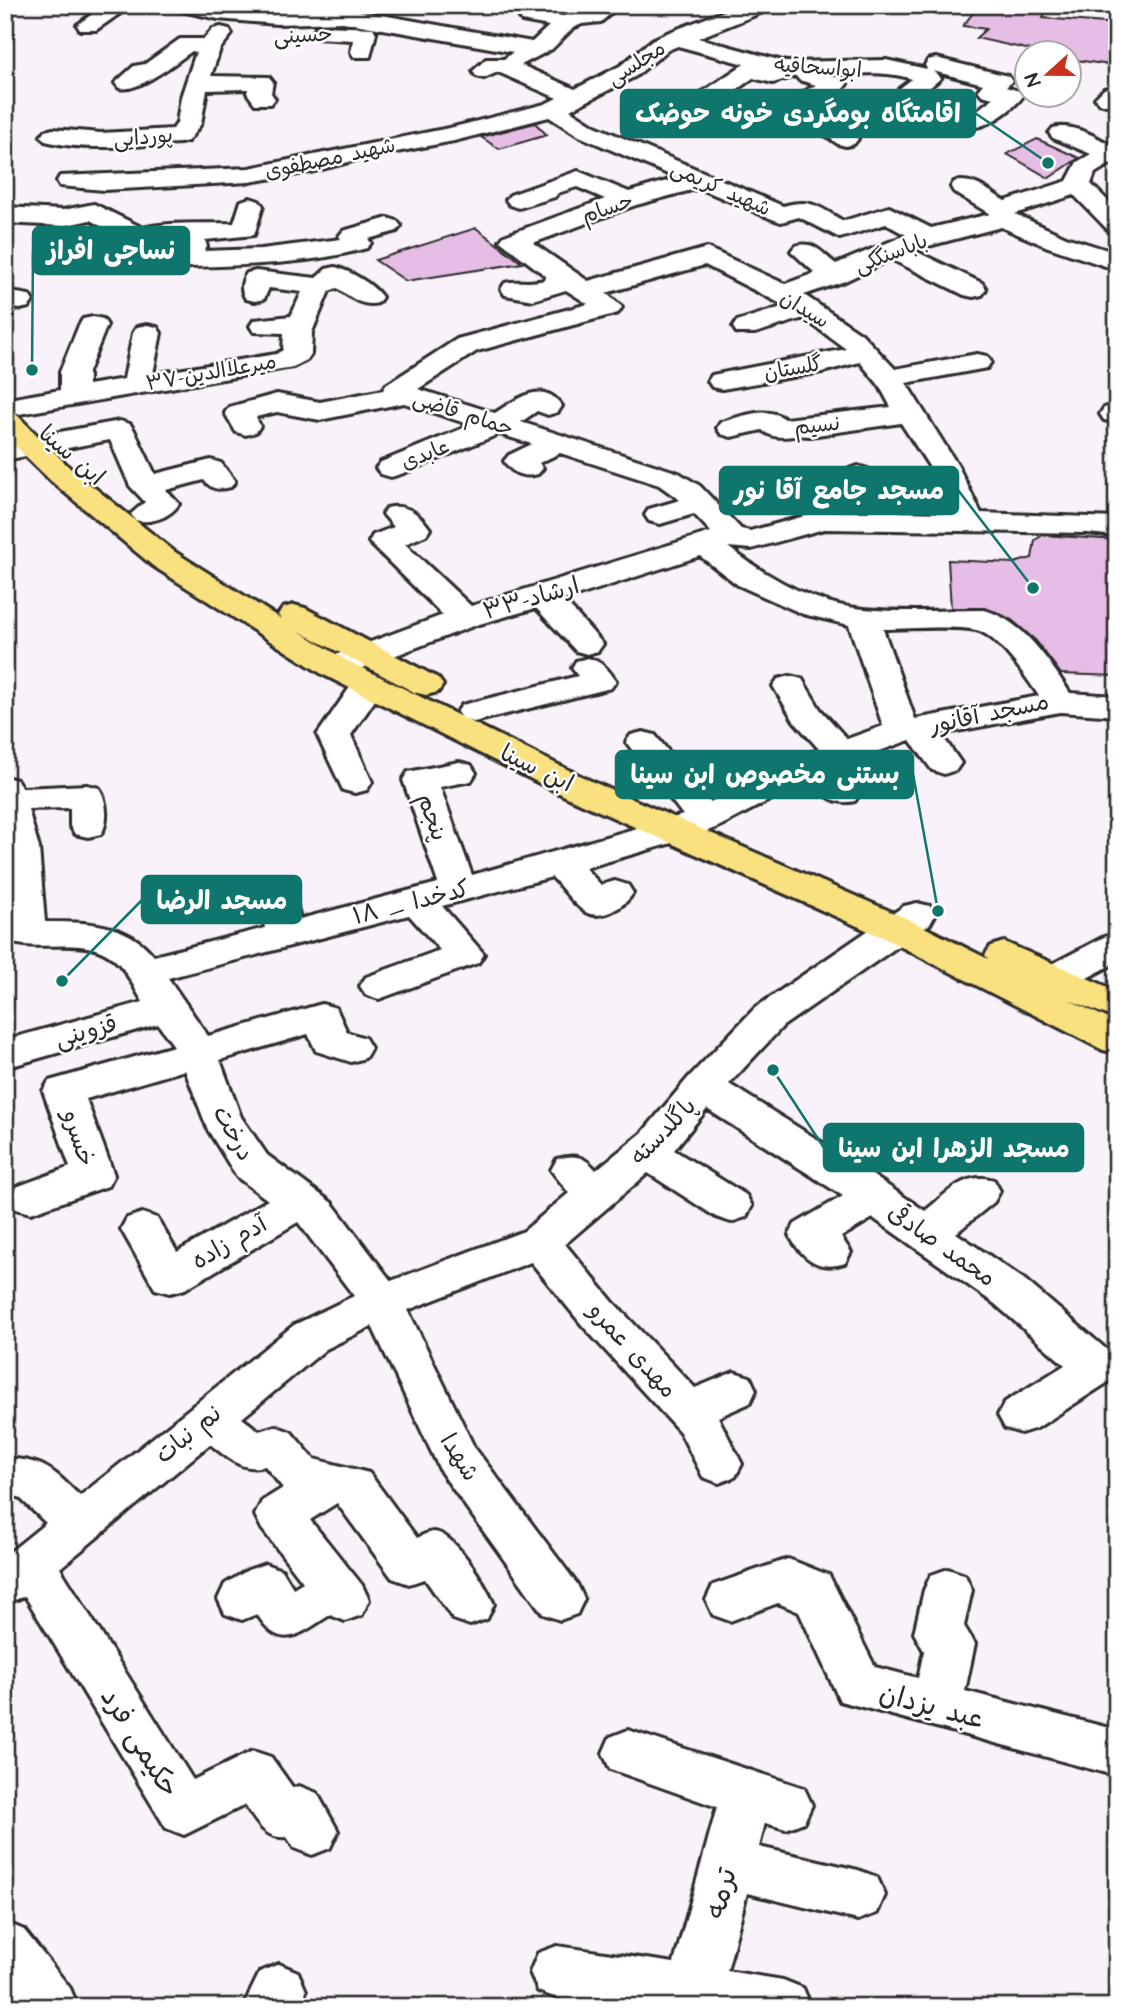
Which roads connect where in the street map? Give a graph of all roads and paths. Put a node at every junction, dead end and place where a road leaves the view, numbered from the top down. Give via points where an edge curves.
1 (121, 5) edge
2 (186, 5) edge
3 (610, 5) edge
4 (760, 5) edge
5 (532, 6) edge
6 (372, 11) edge
7 (244, 15) junction
8 (565, 23) junction
9 (88, 25) dead end
10 (658, 41) junction
11 (213, 44) junction
12 (536, 49) junction
13 (362, 52) dead end
14 (787, 69) junction
15 (127, 83) dead end
16 (197, 83) junction
17 (576, 98) junction
18 (262, 99) dead end
19 (554, 109) junction
20 (974, 122) dead end
21 (215, 123) dead end
22 (189, 124) junction
23 (670, 129) dead end
24 (846, 139) dead end
25 (1091, 147) edge
26 (703, 179) junction
27 (69, 181) dead end
28 (104, 184) junction
29 (1079, 185) junction
30 (963, 187) dead end
31 (519, 200) dead end
32 (627, 200) junction
33 (250, 206) dead end
34 (94, 212) junction
35 (5, 215) edge
36 (1117, 225) edge
37 (388, 226) dead end
38 (993, 228) junction
39 (182, 233) junction
40 (137, 235) junction
41 (928, 237) junction
42 (892, 250) junction
43 (804, 251) dead end
44 (1115, 257) edge
45 (1035, 258) dead end
46 (173, 260) junction
47 (836, 275) junction
48 (260, 277) junction
49 (575, 284) junction
50 (318, 286) junction
51 (514, 289) dead end
52 (973, 289) dead end
53 (783, 294) junction
54 (369, 297) dead end
55 (825, 317) junction
56 (301, 324) junction
57 (93, 325) dead end
58 (264, 326) dead end
59 (747, 327) dead end
60 (147, 332) dead end
61 (864, 353) junction
62 (977, 362) dead end
63 (255, 365) junction
64 (889, 378) junction
65 (722, 381) dead end
66 (137, 385) junction
67 (405, 394) junction
68 (74, 396) junction
69 (277, 403) junction
70 (10, 405) edge
71 (548, 405) dead end
72 (908, 413) junction
73 (498, 424) junction
74 (246, 426) dead end
75 (731, 428) dead end
76 (559, 443) junction
77 (31, 447) edge
78 (391, 468) dead end
79 (528, 468) dead end
80 (212, 469) dead end
81 (858, 475) dead end
82 (701, 503) junction
83 (138, 509) junction
84 (398, 514) dead end
85 (660, 515) dead end
86 (899, 521) junction
87 (969, 522) junction
88 (1117, 527) edge
89 (717, 540) junction
90 (919, 553) dead end
91 (543, 596) junction
92 (824, 610) junction
93 (779, 617) dead end
94 (465, 618) junction
95 (863, 619) junction
96 (1020, 649) junction
97 (984, 653) dead end
98 (368, 668) junction
99 (790, 686) dead end
100 (1060, 702) junction
101 (1117, 706) edge
102 (474, 712) junction
103 (910, 730) junction
104 (643, 742) dead end
105 (826, 758) junction
106 (944, 763) dead end
107 (459, 773) dead end
108 (355, 782) dead end
109 (843, 793) dead end
110 (9, 811) edge
111 (691, 825) junction
112 (88, 826) dead end
113 (559, 862) junction
114 (459, 890) junction
115 (275, 891) dead end
116 (615, 893) dead end
117 (417, 901) junction
118 (906, 922) junction
119 (11, 934) edge
120 (285, 935) junction
121 (1117, 946) edge
122 (145, 971) junction
123 (379, 986) dead end
124 (1040, 986) junction
125 (1117, 1006) edge
126 (167, 1008) junction
127 (1117, 1040) edge
128 (351, 1048) dead end
129 (196, 1051) junction
130 (5, 1054) edge
131 (703, 1087) junction
132 (884, 1141) dead end
133 (646, 1152) junction
134 (859, 1187) junction
135 (979, 1191) dead end
136 (31, 1198) dead end
137 (300, 1201) junction
138 (731, 1206) dead end
139 (142, 1229) dead end
140 (926, 1234) junction
141 (539, 1242) junction
142 (830, 1252) dead end
143 (382, 1302) junction
144 (734, 1390) dead end
145 (688, 1411) junction
146 (1021, 1415) dead end
147 (208, 1418) junction
148 (719, 1464) dead end
149 (5, 1477) edge
150 (332, 1482) junction
151 (78, 1524) junction
152 (18, 1573) edge
153 (948, 1590) dead end
154 (242, 1599) dead end
155 (560, 1600) dead end
156 (730, 1600) dead end
157 (470, 1604) dead end
158 (937, 1706) junction
159 (628, 1753) dead end
160 (1117, 1753) edge
161 (312, 1831) dead end
162 (728, 1864) junction
163 (858, 1895) dead end
164 (5, 1948) edge
165 (557, 1972) dead end
166 (694, 1992) junction
167 (772, 2006) edge
168 (50, 2007) edge

1 - 9 street
2 - 7 street
3 - 8 street via 593,17
4 - 10 street, مجلسی via 719,13
5 - 8 street via 539,8 530,16
6 - 7 street
6 - 12 street
7 - 11 street
8 - 12 street
10 - 14 street, ابواسحاقیه
10 - 17 street, مجلسی via 628,71
11 - 13 street, حسینی via 287,33 365,33
11 - 15 street via 188,44
11 - 16 street, پوردایی
12 - 17 street via 494,68
14 - 20 street, ابواسحاقیه via 886,67 929,79 1000,81 990,90 1011,96
14 - 23 street via 773,76 749,70 709,98 713,104 667,126
14 - 24 street via 835,84 797,105
16 - 18 street via 261,82
16 - 22 street, پوردایی
17 - 19 street, مجلسی
19 - 26 street, شهید کریمی via 587,131
19 - 28 street, شهید مصطفوی via 350,144 310,165 249,175
21 - 22 street
22 - 28 street, پوردایی via 180,136 73,132 106,145 102,153
25 - 29 street
26 - 32 street, حسام
26 - 41 street, شهید کریمی via 781,214 802,208 840,230 889,215
27 - 28 street, شهید مصطفوی
28 - 34 street
29 - 36 street
29 - 38 street, باباسنگکی
30 - 38 street
31 - 32 street via 578,178
32 - 49 street, حسام via 513,240
33 - 39 street via 245,230
34 - 35 street via 63,218
34 - 40 street
37 - 48 street via 357,232 352,236 358,243
38 - 41 street, باباسنگکی
38 - 44 street
38 - 45 street
39 - 40 street
39 - 46 street via 194,247
40 - 46 street via 126,244 127,254 151,262
41 - 42 street, باباسنگکی
42 - 47 street, باباسنگکی
42 - 52 street
43 - 47 street
46 - 48 street
47 - 53 street, باباسنگکی
48 - 50 street
49 - 51 street, سیدان via 557,279 556,284 533,292
49 - 53 street, سیدان via 707,256
49 - 67 street, حمام قاضی via 609,307 467,345 396,391
50 - 54 street via 335,275
50 - 56 street, ۳۷-میرعلاالدین
53 - 55 street, سیدان
55 - 59 street via 781,315 772,323
55 - 61 street, سیدان
56 - 58 street
56 - 63 street, ۳۷-میرعلاالدین via 297,354
57 - 68 street via 74,372
60 - 66 street
61 - 64 street, سیدان
61 - 65 street, گلستان
62 - 64 street
63 - 66 street, ۳۷-میرعلاالدین
63 - 69 street
64 - 72 street, سیدان
66 - 68 street, ۳۷-میرعلاالدین
67 - 69 street via 320,411
67 - 73 street, حمام قاضی
68 - 70 street, ۳۷-میرعلاالدین
69 - 74 street via 239,413
70 - 77 main road, ابن سینا
71 - 73 street, عابدی via 535,400
72 - 75 street, نسیم via 780,430 768,420
72 - 87 street, سیدان via 944,443 967,487
73 - 76 street, حمام قاضی
73 - 78 street, عابدی
76 - 79 street via 519,461
76 - 82 street, حمام قاضی via 669,479
77 - 83 main road, ابن سینا via 61,475
77 - 83 street via 120,430
80 - 83 street
81 - 86 street
82 - 85 street
82 - 89 street, حمام قاضی
83 - 98 main road, ابن سینا
83 - 98 main road, ابن سینا via 163,559 334,667
84 - 94 street via 415,529 384,542 452,587
86 - 87 street
86 - 89 street via 823,520 751,540
86 - 90 street
87 - 88 street
89 - 91 street, ۳۳-ارشاد
89 - 92 street, مسجد آقانور via 749,578
91 - 94 street, ۳۳-ارشاد
91 - 102 street via 588,656 599,681
92 - 93 street
92 - 95 street, مسجد آقانور
94 - 98 street, ۳۳-ارشاد
95 - 96 street, مسجد آقانور via 984,620
95 - 103 street, مسجد آقانور
96 - 97 street
96 - 100 street, مسجد آقانور
98 - 102 main road, ابن سینا
98 - 108 street via 334,735
98 - 111 main road, ابن سینا via 579,789
99 - 105 street
100 - 101 street
100 - 103 street, مسجد آقانور
102 - 111 main road, ابن سینا
103 - 105 street, مسجد آقانور
103 - 106 street
104 - 111 street
105 - 109 street
105 - 111 street, مسجد آقانور
107 - 114 street, پنجم via 420,780
110 - 112 street via 87,796
110 - 119 street via 22,848
111 - 113 street, ۱۸ _ کدخدا
111 - 118 main road, ابن سینا
113 - 114 street, ۱۸ _ کدخدا
113 - 116 street via 597,903
114 - 117 street, ۱۸ _ کدخدا
115 - 120 street
117 - 120 street, ۱۸ _ کدخدا
117 - 123 street via 466,954
118 - 124 main road, ابن سینا
118 - 131 street, پاگلدسته via 769,1017
119 - 122 street, درخت via 88,934 111,940 131,953
120 - 122 street, ۱۸ _ کدخدا
121 - 124 street
122 - 126 street, درخت
124 - 125 main road, ابن سینا
124 - 127 main road, ابن سینا
126 - 129 street, درخت
126 - 130 street, قزوینی
128 - 129 street via 330,1041 322,1017
129 - 136 street, خسرو via 63,1091 93,1175
129 - 137 street, درخت via 222,1120 252,1166
131 - 133 street, پاگلدسته
131 - 134 street, محمد صادقی
132 - 134 street
133 - 138 street
133 - 141 street, پاگلدسته via 583,1183
134 - 140 street, محمد صادقی
134 - 142 street via 810,1235
135 - 140 street
137 - 139 street, آدم زاده via 170,1277
137 - 143 street, درخت via 317,1214
140 - 146 street, محمد صادقی via 1010,1292 1097,1367
141 - 143 street, پاگلدسته
141 - 145 street, مهدی عمرو
143 - 147 street, نم نبات via 310,1337
143 - 155 street, شهدا via 457,1459
144 - 145 street
145 - 148 street, مهدی عمرو
147 - 150 street via 252,1451 275,1445 300,1475
147 - 151 street, نم نبات
149 - 151 street via 31,1479
150 - 154 street via 279,1515 340,1594 285,1617 265,1586
150 - 157 street via 353,1487 409,1564 433,1552
151 - 152 street, نم نبات
152 - 161 street, حکیمی فرد via 184,1811 253,1774 281,1814 299,1810
153 - 158 street via 938,1633 956,1641
156 - 158 street, عبد یزدان via 788,1579 797,1592 812,1590 858,1685
158 - 160 street, عبد یزدان
159 - 162 street, ترمه via 767,1800
162 - 163 street
162 - 166 street, ترمه
164 - 168 street
165 - 166 street
166 - 167 street

